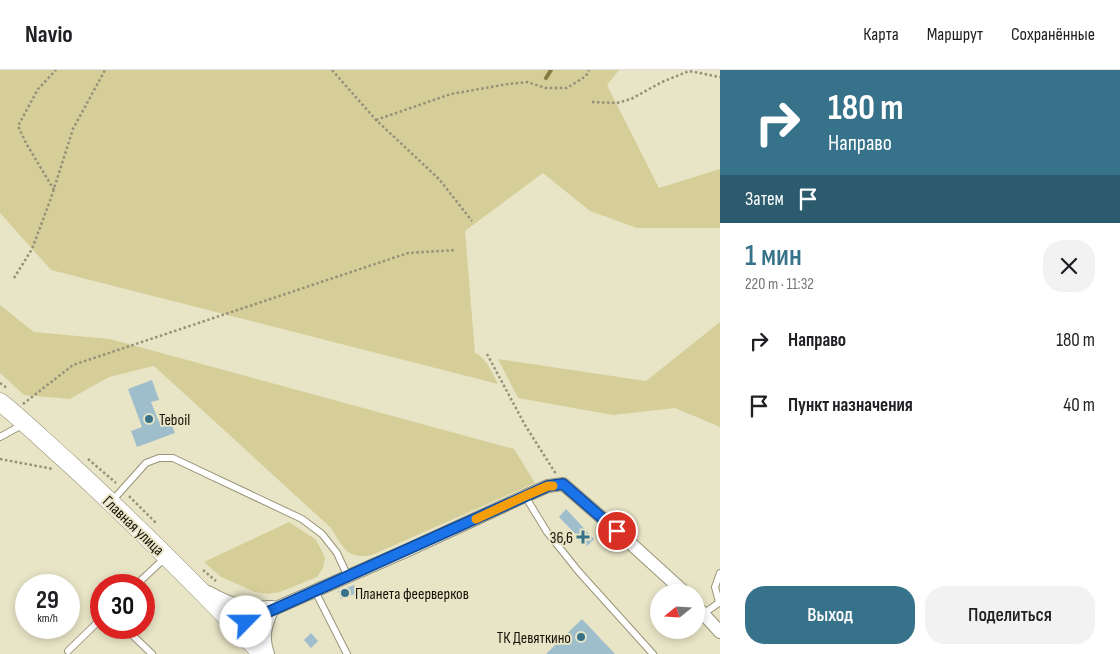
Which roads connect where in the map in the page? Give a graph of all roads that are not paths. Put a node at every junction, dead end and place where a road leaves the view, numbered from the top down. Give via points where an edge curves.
1 (16, 408) edge
2 (0, 437) edge
3 (117, 496) junction
4 (525, 496) junction
5 (167, 556) junction
6 (194, 573) junction
7 (720, 573) edge
8 (148, 574) edge
9 (348, 577) junction
10 (675, 584) edge
11 (315, 591) junction
12 (719, 602) edge
13 (286, 604) junction
14 (705, 608) edge
15 (272, 610) junction
16 (705, 616) edge
17 (235, 626) junction
18 (90, 629) edge
19 (720, 632) edge
20 (136, 639) edge
21 (68, 651) dead end
22 (152, 654) edge
23 (262, 654) edge
24 (268, 654) edge
25 (347, 654) edge
26 (653, 654) edge

1 - 2 lane
1 - 3 main road, Главная улица
3 - 5 main road, Главная улица
3 - 9 lane via 146,463 159,458 173,458 302,519 322,534 337,552
4 - 9 street
4 - 10 street via 548,486 563,484
4 - 26 lane via 568,558
5 - 6 main road, Главная улица
5 - 8 lane
6 - 13 street via 208,592 237,606 256,608
6 - 17 main road, Главная улица
7 - 12 lane via 714,587
9 - 11 street
11 - 13 street
11 - 25 lane
12 - 14 lane
13 - 15 street
15 - 17 street
15 - 24 street via 264,634
16 - 19 street
17 - 23 main road, Главная улица
18 - 21 lane
20 - 22 lane

